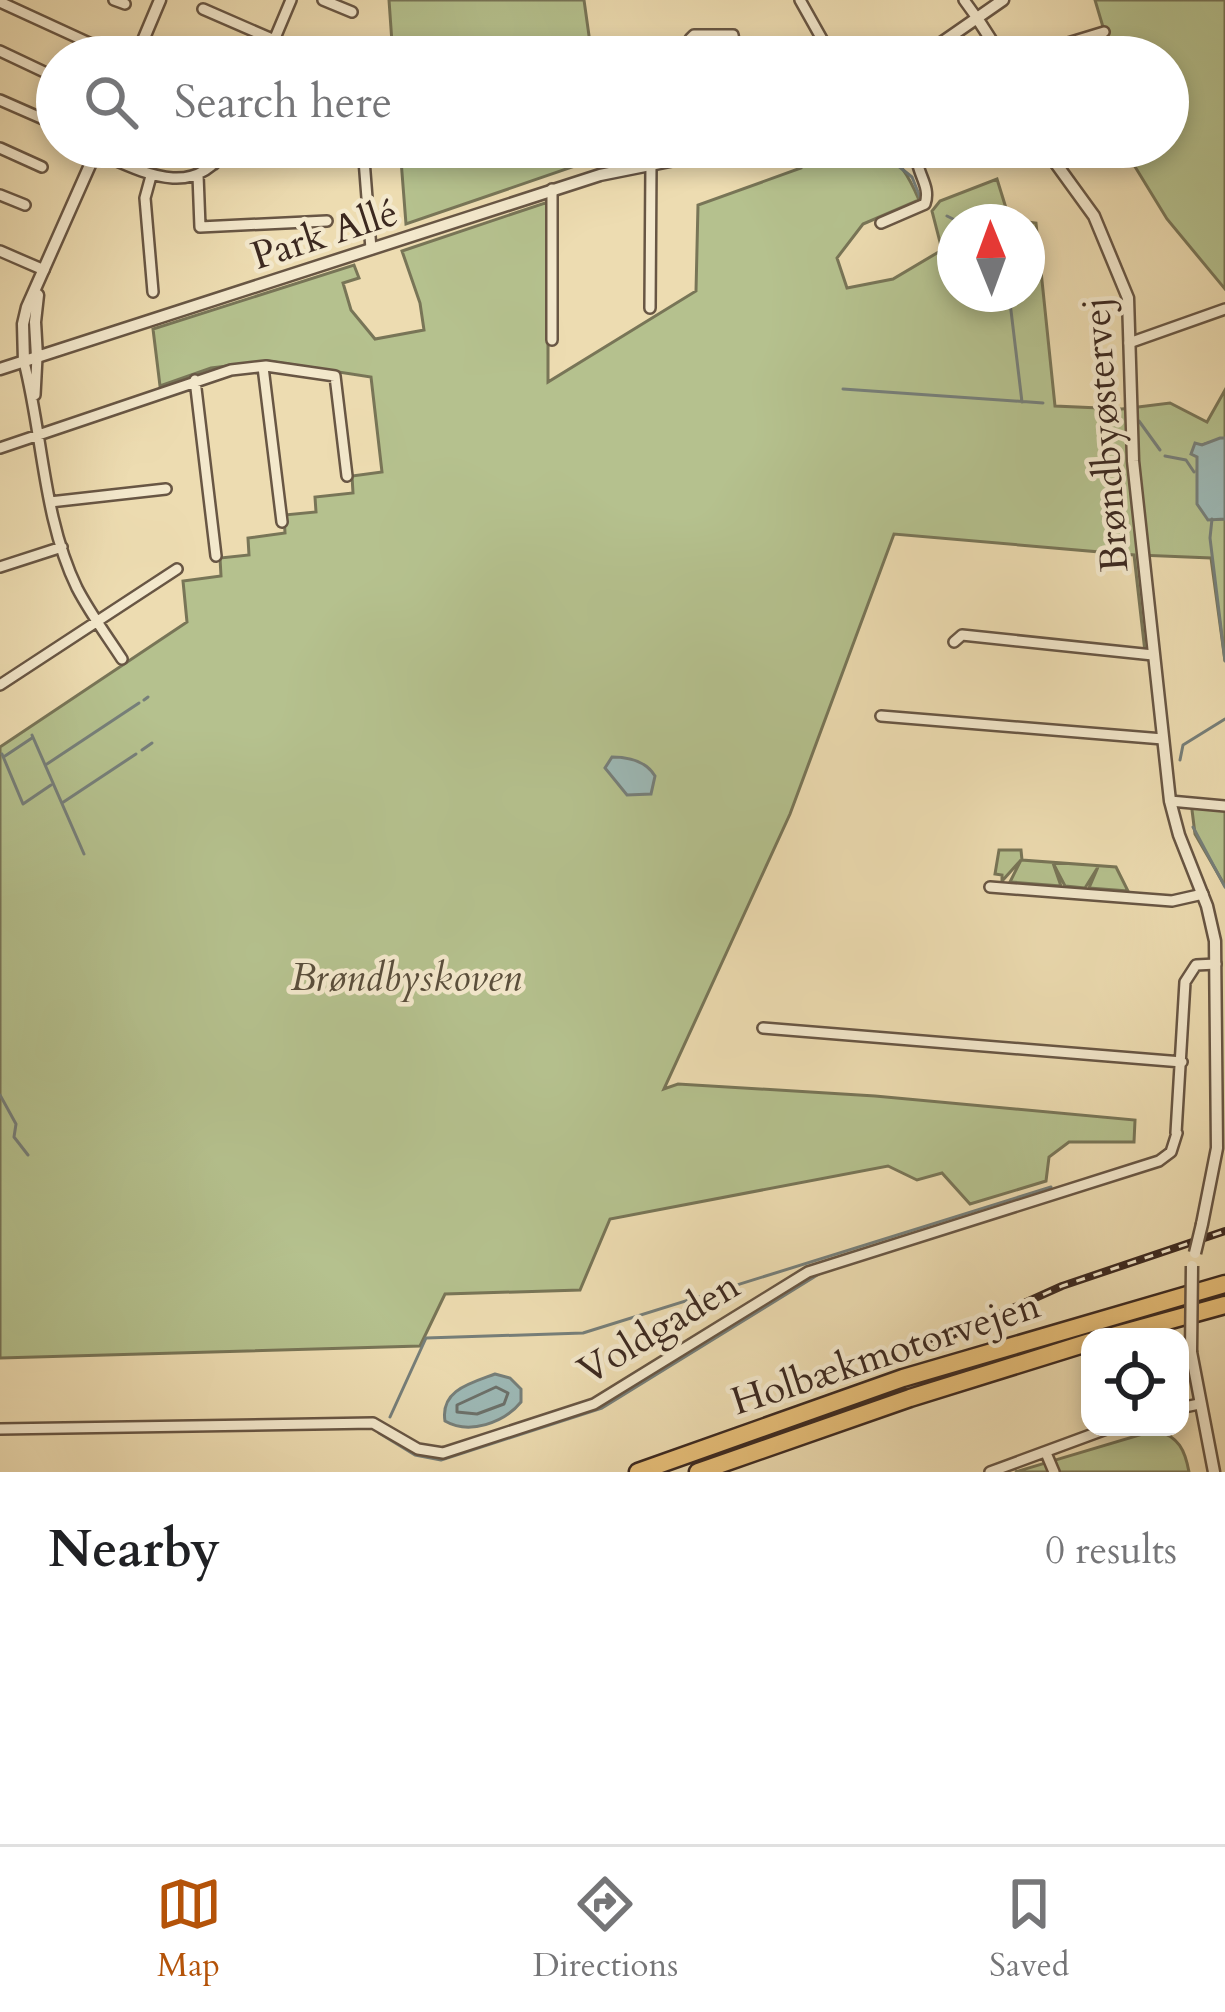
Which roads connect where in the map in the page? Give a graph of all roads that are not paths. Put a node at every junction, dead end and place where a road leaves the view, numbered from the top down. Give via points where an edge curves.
1 (160, 0) edge
2 (291, 0) edge
3 (322, 0) edge
4 (800, 0) edge
5 (964, 0) edge
6 (1003, 0) edge
7 (0, 2) edge
8 (203, 9) dead end
9 (352, 12) dead end
10 (977, 18) junction
11 (1104, 32) dead end
12 (74, 36) edge
13 (145, 36) edge
14 (267, 36) edge
15 (275, 36) edge
16 (693, 36) edge
17 (733, 36) edge
18 (820, 36) edge
19 (951, 36) edge
20 (989, 36) edge
21 (1091, 36) edge
22 (0, 52) edge
23 (36, 68) edge
24 (0, 100) edge
25 (36, 116) edge
26 (0, 148) edge
27 (36, 164) edge
28 (89, 168) edge
29 (134, 168) edge
30 (208, 168) edge
31 (364, 168) edge
32 (633, 168) edge
33 (645, 168) edge
34 (919, 168) edge
35 (1059, 168) edge
36 (197, 175) junction
37 (151, 176) junction
38 (552, 189) junction
39 (0, 195) edge
40 (25, 206) dead end
41 (327, 221) dead end
42 (881, 223) dead end
43 (371, 249) junction
44 (0, 250) edge
45 (42, 275) junction
46 (153, 292) dead end
47 (650, 308) dead end
48 (1225, 309) edge
49 (552, 340) dead end
50 (1129, 343) junction
51 (38, 357) junction
52 (24, 362) junction
53 (263, 367) junction
54 (0, 369) edge
55 (195, 380) junction
56 (35, 400) junction
57 (40, 435) junction
58 (0, 448) edge
59 (347, 476) dead end
60 (166, 489) dead end
61 (50, 502) junction
62 (282, 522) dead end
63 (62, 547) junction
64 (216, 556) dead end
65 (0, 567) edge
66 (177, 568) dead end
67 (97, 622) junction
68 (954, 642) dead end
69 (1153, 655) junction
70 (122, 659) dead end
71 (0, 685) edge
72 (881, 716) dead end
73 (1163, 739) junction
74 (1170, 801) junction
75 (1225, 806) edge
76 (990, 887) dead end
77 (1203, 894) junction
78 (1216, 964) junction
79 (763, 1028) dead end
80 (1182, 1062) junction
81 (1225, 1284) edge
82 (1225, 1305) edge
83 (1142, 1328) edge
84 (1081, 1345) edge
85 (1199, 1404) junction
86 (1189, 1406) edge
87 (0, 1429) edge
88 (1089, 1436) edge
89 (1046, 1453) junction
90 (638, 1472) edge
91 (698, 1472) edge
92 (990, 1472) edge
93 (1054, 1472) edge
94 (1214, 1472) edge

1 - 13 street
2 - 15 street
3 - 9 street
4 - 18 street
5 - 10 street
6 - 10 street
7 - 12 street
8 - 14 street
10 - 19 street
10 - 20 street
11 - 21 street
16 - 17 street
22 - 23 street
24 - 25 street
26 - 27 street
28 - 45 street
29 - 37 street
30 - 36 street
31 - 43 street
32 - 38 street, Park Allé
33 - 47 street
34 - 42 street via 926,204
35 - 50 street, Brøndbyøstervej via 1083,196 1120,271
36 - 37 street
36 - 41 street via 200,227
37 - 46 street via 145,198
38 - 43 street, Park Allé
38 - 49 street
39 - 40 street
43 - 51 street, Park Allé
44 - 45 street
45 - 51 street
45 - 52 street via 23,324
48 - 50 street
50 - 69 street, Brøndbyøstervej
51 - 52 street, Park Allé
51 - 56 street
52 - 54 street, Park Allé
52 - 56 street
53 - 55 street
53 - 59 street via 335,376
53 - 62 street
55 - 57 street
55 - 64 street
56 - 57 street
57 - 58 street
57 - 61 street
60 - 61 street
61 - 63 street
63 - 65 street
63 - 67 street
66 - 67 street
67 - 70 street
67 - 71 street
68 - 69 street via 962,635
69 - 73 street, Brøndbyøstervej
72 - 73 street
73 - 74 street, Brøndbyøstervej
74 - 75 street
74 - 77 street, Brøndbyøstervej
76 - 77 street via 1172,901
77 - 78 street, Brøndbyøstervej
78 - 80 street via 1196,965 1187,976
78 - 85 street, Brøndbyøstervej, bridge via 1217,1148 1194,1259 1191,1352
79 - 80 street
80 - 87 street, Voldgaden via 1171,1151 1159,1161 808,1272 594,1404 443,1453 418,1449 373,1423
81 - 90 highway, Holbækmotorvejen via 903,1378
82 - 83 highway
84 - 91 highway, Holbækmotorvejen
85 - 86 street
85 - 94 street, Brøndbyøstervej
88 - 89 street
89 - 92 street
89 - 93 street

